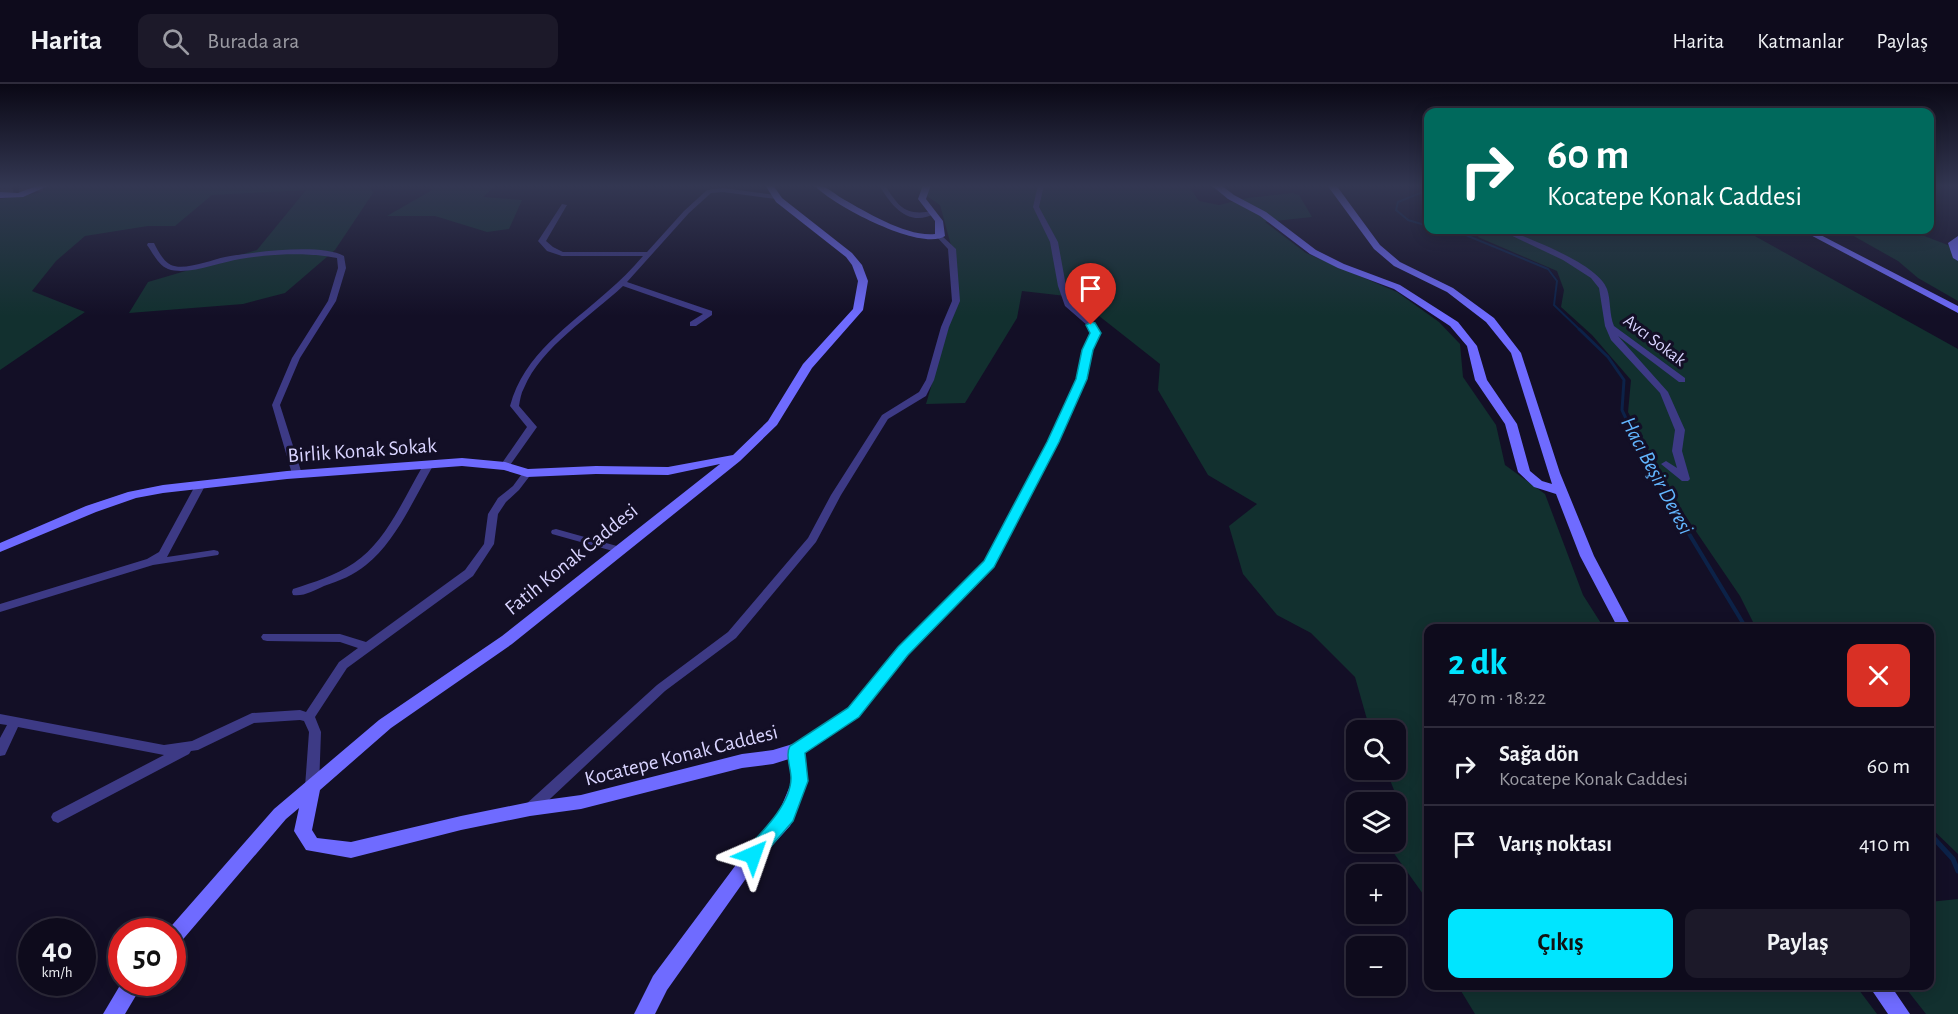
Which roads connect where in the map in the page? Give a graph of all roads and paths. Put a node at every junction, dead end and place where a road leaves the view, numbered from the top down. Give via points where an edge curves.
1 (550, 228) edge
2 (674, 228) edge
3 (817, 228) edge
4 (899, 228) edge
5 (939, 228) edge
6 (1047, 228) edge
7 (1282, 228) edge
8 (1363, 228) edge
9 (1512, 234) edge
10 (1813, 234) edge
11 (940, 236) junction
12 (1958, 239) edge
13 (151, 245) dead end
14 (650, 254) junction
15 (1958, 258) edge
16 (622, 283) junction
17 (1958, 310) edge
18 (693, 324) dead end
19 (1609, 326) junction
20 (1682, 380) dead end
21 (736, 458) junction
22 (429, 464) junction
23 (1666, 464) dead end
24 (505, 466) junction
25 (527, 473) junction
26 (297, 474) junction
27 (201, 484) junction
28 (1561, 491) junction
29 (556, 532) dead end
30 (0, 548) edge
31 (620, 550) junction
32 (214, 553) dead end
33 (151, 562) junction
34 (297, 592) dead end
35 (0, 608) edge
36 (1623, 624) edge
37 (267, 637) dead end
38 (367, 647) junction
39 (309, 717) junction
40 (0, 719) edge
41 (15, 721) junction
42 (194, 746) junction
43 (796, 750) junction
44 (0, 751) edge
45 (312, 787) junction
46 (530, 809) junction
47 (58, 817) dead end
48 (186, 922) edge
49 (1882, 990) edge
50 (125, 996) edge
51 (113, 1014) edge
52 (644, 1014) edge
53 (1900, 1014) edge

1 - 14 street via 542,241 562,254
2 - 14 street
3 - 21 main road, Fatih Konak Caddesi via 857,265 863,281 858,310 807,366 773,423
4 - 11 main road via 915,236
5 - 11 main road
6 - 43 street, Kocatepe Konak Caddesi via 1054,242 1069,306 1096,333 1053,442 989,563 903,651 853,712
7 - 28 main road via 1313,252 1397,287 1454,324 1472,346 1481,380 1511,424 1524,472 1538,484
8 - 28 main road via 1377,248 1397,264 1450,290 1490,320 1516,353
9 - 19 street, Avcı Sokak via 1566,258 1594,276 1603,288
10 - 17 main road
11 - 46 street via 952,249 956,301 923,394 885,417 812,540 732,635 661,688
12 - 15 main road via 1953,243
13 - 26 street via 171,268 248,256 323,252 340,256 342,268 332,301 296,358 276,405
14 - 16 street
16 - 18 street via 709,313
16 - 24 street via 559,338 526,376 515,394 514,406 532,427
19 - 20 street, Avcı Sokak
19 - 23 street, Avcı Sokak via 1615,339 1664,392 1673,413 1680,430 1677,451 1685,479
21 - 25 main road, Birlik Konak Sokak via 668,471
21 - 31 main road, Fatih Konak Caddesi
22 - 24 main road, Birlik Konak Sokak
22 - 26 main road, Birlik Konak Sokak
22 - 34 street via 366,560
24 - 25 main road, Birlik Konak Sokak
25 - 38 street via 493,514 489,544 469,573
26 - 27 main road, Birlik Konak Sokak
27 - 30 main road, Birlik Konak Sokak via 133,495
27 - 33 street via 163,554
28 - 36 main road via 1587,556
29 - 31 street
31 - 45 main road, Fatih Konak Caddesi via 507,640 386,724
32 - 33 street
33 - 35 street
37 - 38 street via 340,638
38 - 39 street via 344,665
39 - 42 street via 252,718
39 - 45 street via 315,732
40 - 41 street
41 - 42 street via 164,750
41 - 44 street
42 - 47 street
43 - 46 main road, Kocatepe Konak Caddesi via 581,802
43 - 52 main road via 800,781 784,821 753,855 660,983
45 - 46 main road, Kocatepe Konak Caddesi via 303,831 312,845 351,850
45 - 48 main road, Fatih Konak Caddesi via 280,814
49 - 53 main road
50 - 51 main road

